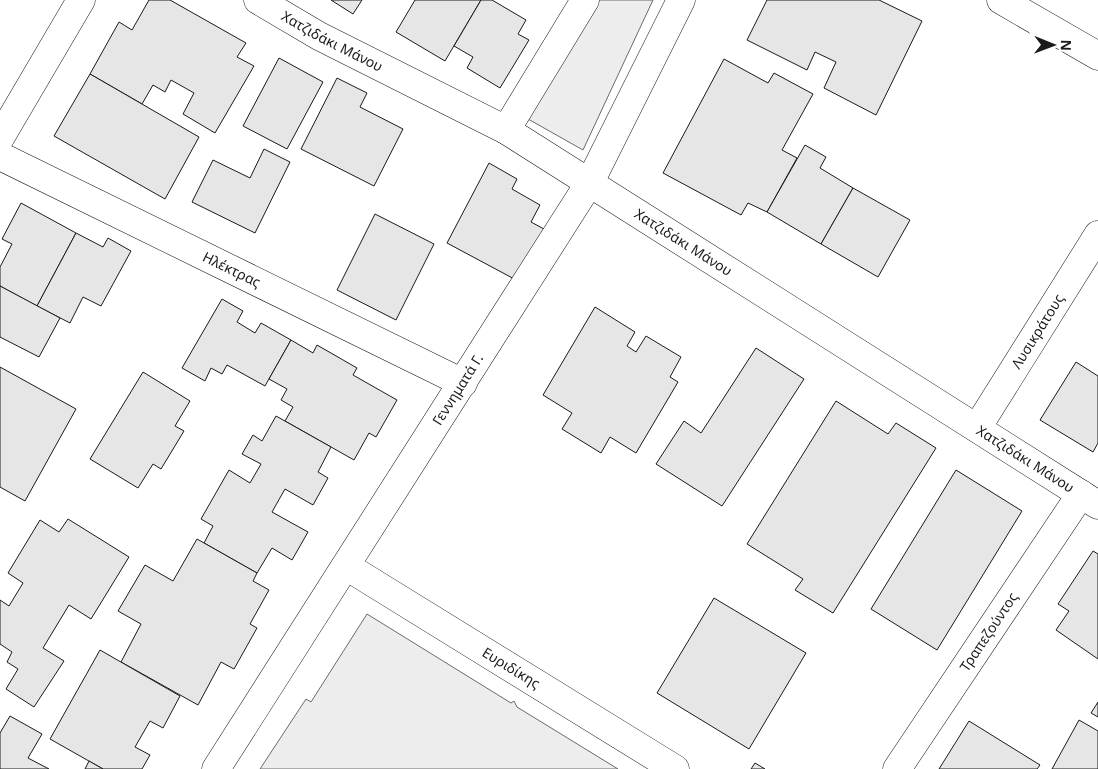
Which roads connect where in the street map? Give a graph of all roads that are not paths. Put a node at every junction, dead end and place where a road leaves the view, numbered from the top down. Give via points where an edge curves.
1 (81, 0) edge
2 (258, 0) edge
3 (585, 0) edge
4 (681, 0) edge
5 (1001, 0) edge
6 (1098, 56) edge
7 (506, 130) junction
8 (0, 138) edge
9 (0, 156) edge
10 (590, 182) junction
11 (1098, 235) edge
12 (463, 382) junction
13 (977, 428) junction
14 (1089, 500) edge
15 (346, 566) junction
16 (216, 769) edge
17 (675, 769) edge
18 (896, 769) edge

1 - 8 street
2 - 7 street, Χατζιδάκι Μάνου via 319,36
3 - 7 street
4 - 10 street, Γεννηματά Γ.
5 - 6 street
7 - 10 street, Χατζιδάκι Μάνου
9 - 12 street, Ηλέκτρας
10 - 12 street, Γεννηματά Γ.
10 - 13 street, Χατζιδάκι Μάνου
11 - 13 street, Λυσικράτους
12 - 15 street, Γεννηματά Γ.
13 - 14 street, Χατζιδάκι Μάνου
14 - 18 street, Τραπεζούντος
15 - 16 street, Γεννηματά Γ.
15 - 17 street, Ευριδίκης

